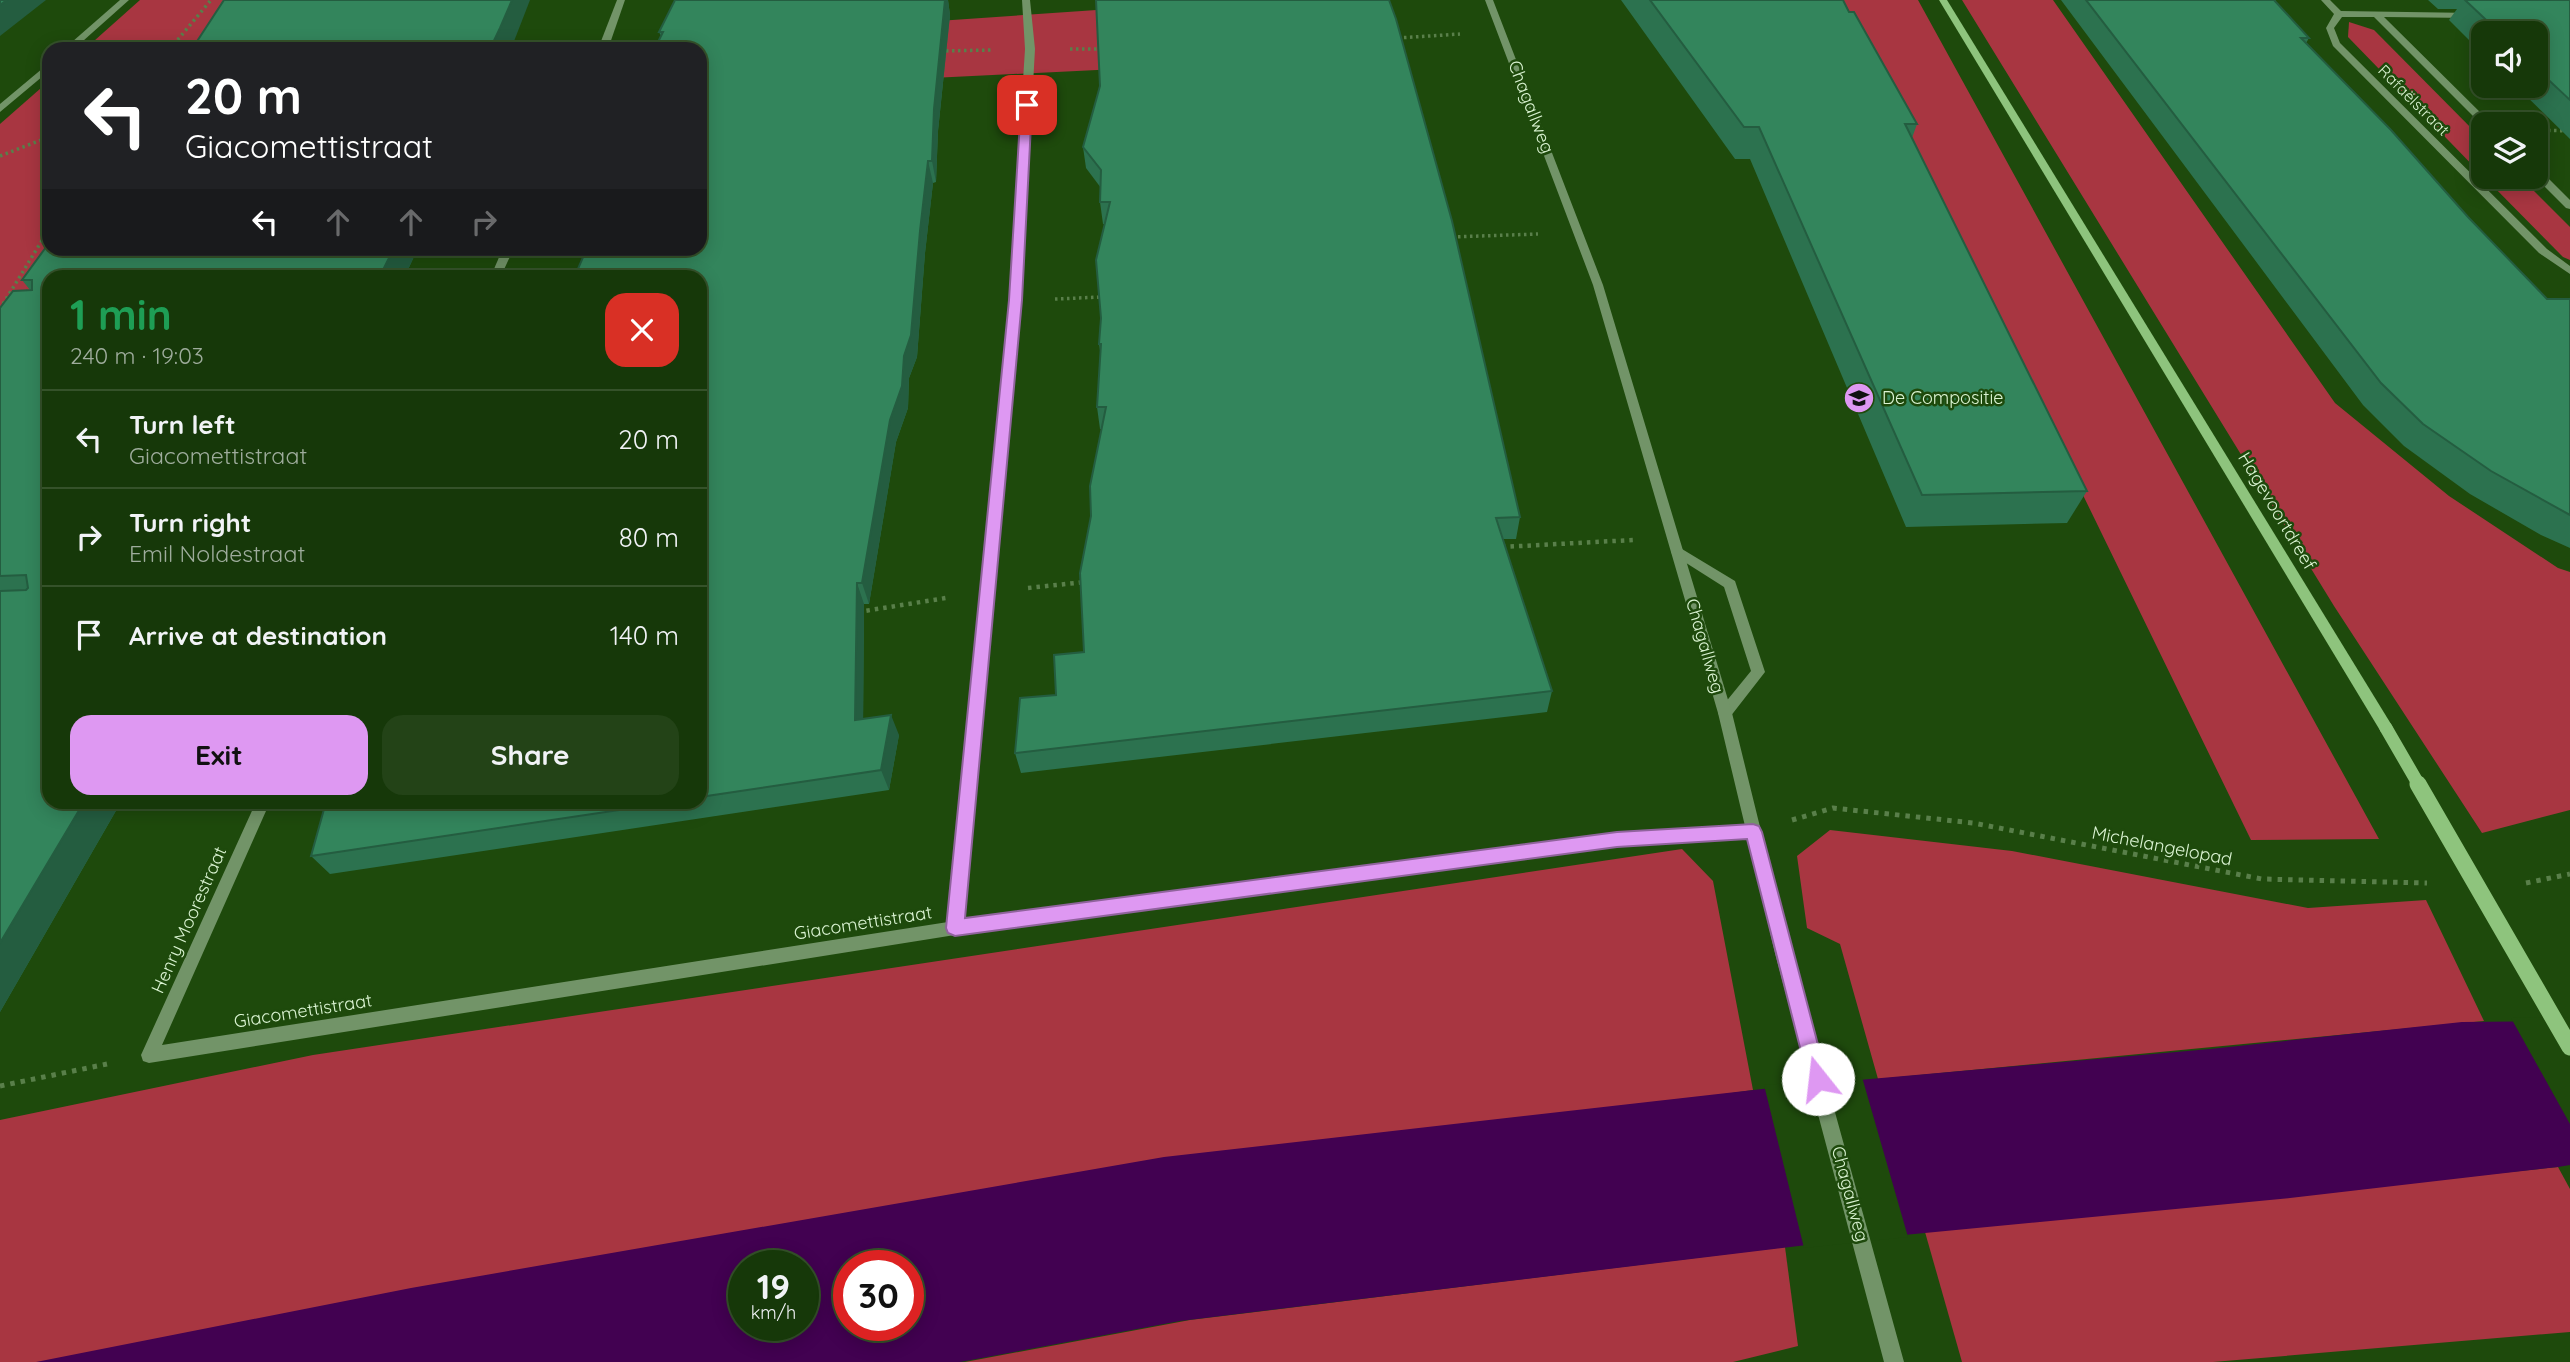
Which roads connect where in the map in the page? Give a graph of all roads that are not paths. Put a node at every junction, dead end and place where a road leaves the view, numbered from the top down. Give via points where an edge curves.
1 (125, 0) edge
2 (621, 0) edge
3 (1026, 0) edge
4 (1489, 0) edge
5 (1943, 0) edge
6 (2325, 0) edge
7 (2339, 14) junction
8 (2376, 14) junction
9 (2487, 15) edge
10 (77, 42) edge
11 (606, 42) edge
12 (42, 72) edge
13 (0, 109) edge
14 (2475, 112) edge
15 (2548, 184) edge
16 (2570, 206) edge
17 (2570, 271) edge
18 (1675, 544) junction
19 (1725, 713) junction
20 (260, 809) edge
21 (1753, 832) junction
22 (955, 928) junction
23 (2570, 1047) edge
24 (149, 1055) joint
25 (1894, 1362) edge

1 - 10 street
2 - 11 street
3 - 22 street via 1030,49 1015,300
4 - 18 street, Chagallweg via 1598,285
5 - 23 main road, Hagevoortdreef, bridge via 2386,728
6 - 7 street
7 - 8 street
7 - 17 street, Rafaëlstraat via 2330,28 2336,44 2543,251
8 - 9 street
8 - 14 street, Rafaëlstraat
12 - 13 street
15 - 16 street
18 - 19 street, Chagallweg
18 - 19 street via 1730,584 1758,672
19 - 21 street, Chagallweg
20 - 24 street, Henry Moorestraat
21 - 22 street, Giacomettistraat via 1617,839
21 - 25 street, Chagallweg
22 - 24 street, Giacomettistraat

